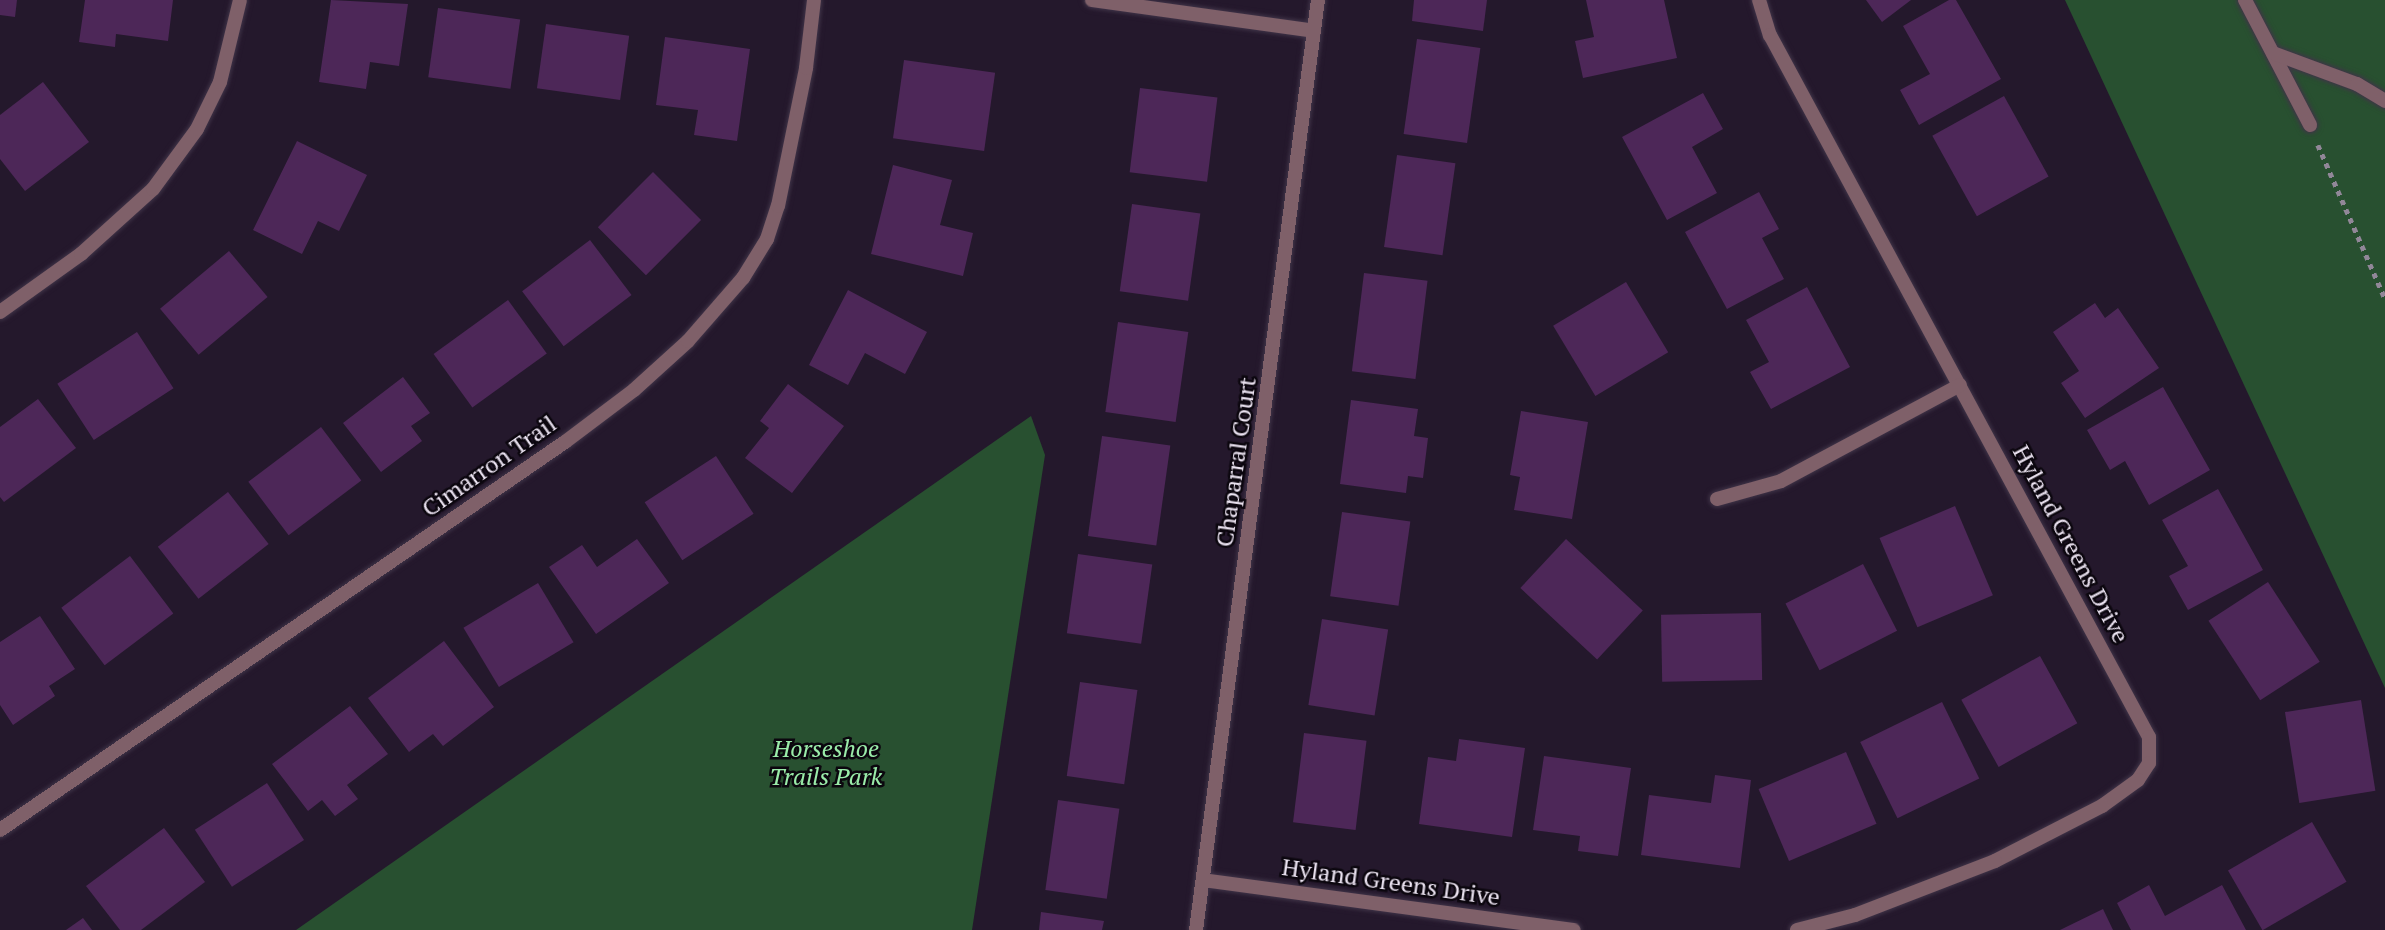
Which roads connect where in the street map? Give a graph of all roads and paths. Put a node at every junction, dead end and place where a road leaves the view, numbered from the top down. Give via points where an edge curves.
1 (240, 0) edge
2 (814, 0) edge
3 (1092, 0) edge
4 (1318, 0) edge
5 (1759, 0) edge
6 (2245, 0) edge
7 (1314, 31) junction
8 (2273, 53) junction
9 (2385, 101) edge
10 (2309, 125) joint
11 (2385, 298) edge
12 (0, 312) edge
13 (1960, 385) junction
14 (1717, 499) dead end
15 (0, 830) edge
16 (1203, 880) junction
17 (1196, 930) edge
18 (1574, 930) edge
19 (1797, 930) edge

1 - 12 street via 220,82 197,130 153,190 80,254
2 - 15 street, Cimarron Trail via 806,68 767,239 743,278 688,341 634,390 565,442
3 - 7 street
4 - 7 street, Chaparral Court
5 - 13 street, Hyland Greens Drive via 1770,35
6 - 8 street
7 - 16 street, Chaparral Court
8 - 9 street via 2357,84
8 - 10 street
10 - 11 path
13 - 14 street via 1782,481
13 - 19 street, Hyland Greens Drive via 2149,737 2149,762 2138,780 2102,806 1995,861 1855,915
16 - 17 street, Chaparral Court
16 - 18 street, Hyland Greens Drive

